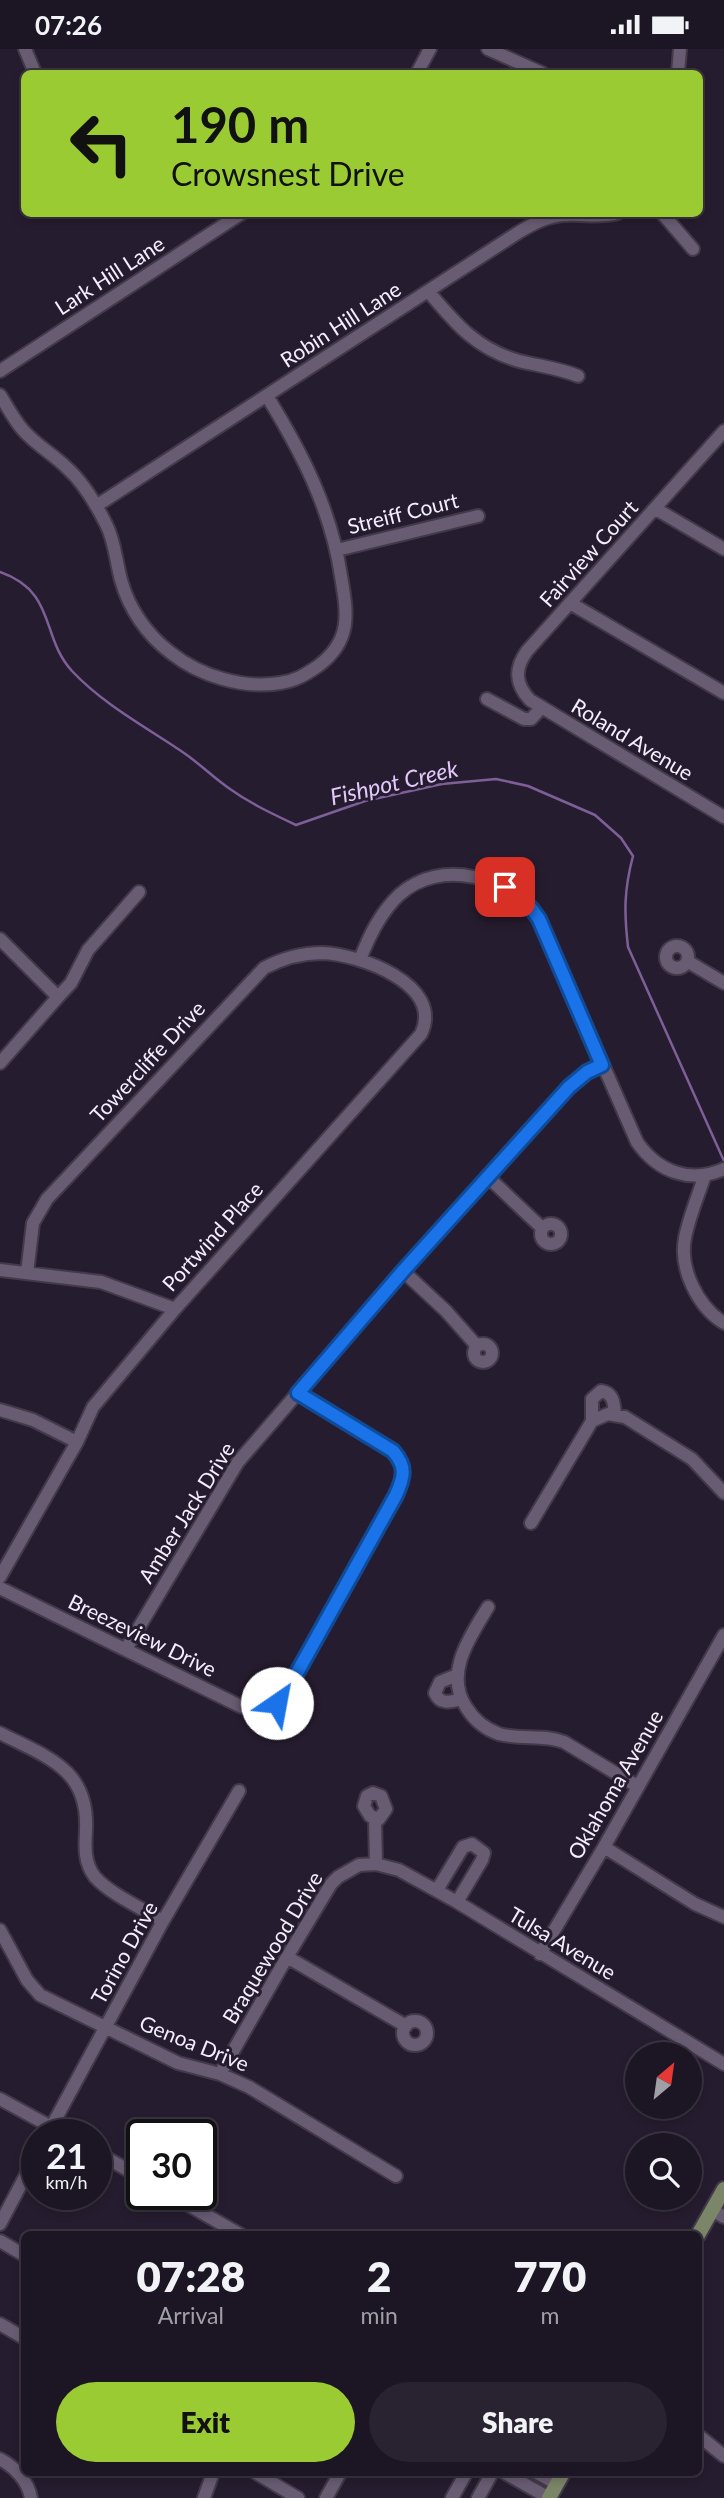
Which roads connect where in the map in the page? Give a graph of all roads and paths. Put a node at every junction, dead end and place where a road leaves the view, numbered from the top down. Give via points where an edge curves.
1 (25, 49) edge
2 (430, 49) edge
3 (488, 49) edge
4 (680, 49) edge
5 (34, 70) edge
6 (419, 70) edge
7 (535, 70) edge
8 (678, 70) edge
9 (236, 217) edge
10 (557, 217) edge
11 (665, 217) edge
12 (693, 249) dead end
13 (428, 291) junction
14 (0, 370) edge
15 (578, 376) dead end
16 (0, 395) edge
17 (267, 396) junction
18 (724, 431) edge
19 (96, 506) junction
20 (656, 509) junction
21 (478, 516) dead end
22 (724, 549) edge
23 (337, 550) junction
24 (570, 603) junction
25 (724, 692) edge
26 (486, 699) dead end
27 (541, 707) junction
28 (724, 817) edge
29 (139, 892) dead end
30 (0, 939) edge
31 (360, 960) junction
32 (687, 961) dead end
33 (724, 983) edge
34 (58, 997) junction
35 (0, 1063) edge
36 (602, 1065) junction
37 (715, 1172) edge
38 (488, 1177) junction
39 (542, 1229) dead end
40 (0, 1270) edge
41 (403, 1271) junction
42 (27, 1273) junction
43 (175, 1309) junction
44 (724, 1324) edge
45 (477, 1346) dead end
46 (298, 1393) junction
47 (0, 1410) edge
48 (615, 1415) junction
49 (592, 1421) junction
50 (77, 1442) junction
51 (724, 1493) edge
52 (531, 1523) dead end
53 (0, 1577) edge
54 (0, 1588) edge
55 (488, 1607) dead end
56 (724, 1635) edge
57 (126, 1649) junction
58 (457, 1675) junction
59 (461, 1699) junction
60 (0, 1733) edge
61 (637, 1786) junction
62 (239, 1791) dead end
63 (375, 1819) dead end
64 (604, 1847) junction
65 (376, 1864) junction
66 (436, 1891) junction
67 (457, 1902) junction
68 (724, 1917) edge
69 (163, 1921) junction
70 (0, 1930) edge
71 (540, 1954) junction
72 (287, 1957) junction
73 (406, 2026) dead end
74 (106, 2028) junction
75 (724, 2064) edge
76 (220, 2074) junction
77 (0, 2099) edge
78 (31, 2119) edge
79 (56, 2119) edge
80 (396, 2176) dead end
81 (21, 2184) edge
82 (724, 2189) edge
83 (198, 2210) edge
84 (718, 2214) edge
85 (0, 2224) edge
86 (235, 2231) edge
87 (702, 2231) edge
88 (0, 2241) edge
89 (21, 2253) edge
90 (0, 2324) edge
91 (21, 2336) edge
92 (702, 2438) edge
93 (724, 2456) edge
94 (0, 2459) edge
95 (212, 2476) edge
96 (261, 2476) edge
97 (338, 2476) edge
98 (464, 2476) edge
99 (490, 2476) edge
100 (510, 2476) edge
101 (560, 2478) edge
102 (31, 2498) edge
103 (204, 2498) edge
104 (298, 2498) edge
105 (326, 2498) edge
106 (452, 2498) edge
107 (478, 2498) edge
108 (549, 2498) edge

1 - 5 street
2 - 6 street
3 - 7 street
4 - 8 street
9 - 14 street, Lark Hill Lane
10 - 13 street, Robin Hill Lane via 519,232
11 - 12 street
13 - 15 street via 474,340 516,360
13 - 17 street, Robin Hill Lane
16 - 19 street via 22,428 78,478
17 - 19 street, Robin Hill Lane
17 - 23 street via 310,473
18 - 20 street, Fairview Court
19 - 23 street via 108,527 129,604 143,624 186,664 226,680 259,684 297,680 324,661 343,635 346,621
20 - 22 street
20 - 24 street, Fairview Court
21 - 23 street, Streiff Court
24 - 25 street
24 - 27 street, Fairview Court via 517,669 524,694
26 - 27 street, Roland Avenue via 524,719 537,715
27 - 28 street, Roland Avenue
29 - 34 street via 85,954
30 - 34 street
31 - 36 street via 383,913 417,883 463,875 496,883 517,896 539,919
31 - 42 street, Towercliffe Drive via 306,953 264,968 47,1199 33,1223
31 - 43 street, Portwind Place via 406,982 426,1015 421,1034
32 - 33 street
34 - 35 street
36 - 37 street via 638,1142 652,1159 691,1177
36 - 38 street, Amber Jack Drive via 569,1087
37 - 44 street via 684,1240 692,1285 706,1308
38 - 39 street
38 - 41 street, Amber Jack Drive
40 - 42 street
41 - 45 street
41 - 46 street, Amber Jack Drive
42 - 43 street via 102,1282
43 - 50 street, Portwind Place via 93,1407
46 - 57 street, Amber Jack Drive via 230,1472
46 - 57 street, Breezeview Drive via 393,1451 405,1471 288,1689 269,1709 243,1707
47 - 50 street
48 - 49 street
48 - 49 street via 612,1397 601,1391 592,1399
48 - 51 street via 692,1459
49 - 52 street
50 - 53 street, Portwind Place
54 - 57 street, Breezeview Drive
55 - 58 street via 460,1657
56 - 61 street, Oklahoma Avenue
58 - 59 street
58 - 59 street via 440,1682 435,1693 444,1702
59 - 61 street via 472,1716 490,1730 555,1739
60 - 69 street via 51,1759 76,1781 87,1813 85,1853 91,1870 104,1885
61 - 64 street, Oklahoma Avenue
62 - 69 street, Torino Drive
63 - 65 street
64 - 68 street
64 - 71 street, Oklahoma Avenue
65 - 66 street, Tulsa Avenue via 399,1870
65 - 72 street, Braquewood Drive via 359,1865 331,1884
66 - 67 street, Tulsa Avenue
66 - 67 street via 463,1847 472,1845 484,1853
67 - 71 street, Tulsa Avenue
69 - 74 street, Torino Drive
70 - 74 street, Genoa Drive via 33,1989
71 - 75 street, Tulsa Avenue
72 - 73 street
72 - 76 street, Braquewood Drive
74 - 76 street, Genoa Drive via 178,2063
74 - 79 street, Torino Drive
76 - 80 street, Genoa Drive
77 - 78 street
81 - 85 street
82 - 84 main road
83 - 86 street
84 - 87 main road
88 - 89 street
90 - 91 street
92 - 93 street
94 - 102 street via 18,2473
95 - 103 street
96 - 104 street
97 - 105 street
98 - 106 street
99 - 107 street
100 - 108 street
101 - 108 main road

